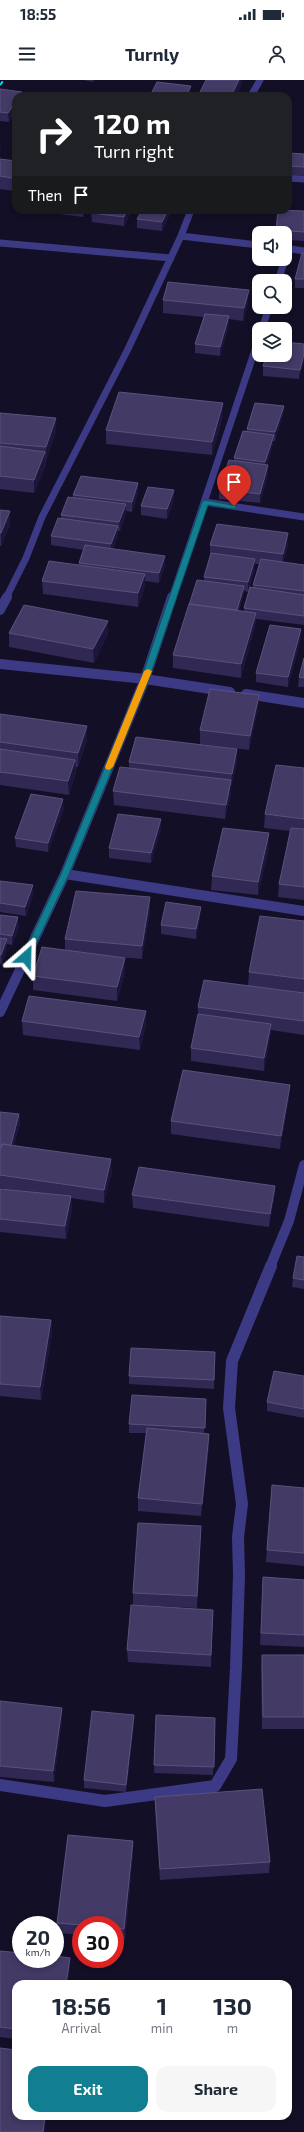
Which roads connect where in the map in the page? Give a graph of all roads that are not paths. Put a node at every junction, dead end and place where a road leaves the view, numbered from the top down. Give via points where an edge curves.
1 (260, 80) edge
2 (253, 92) edge
3 (292, 178) edge
4 (304, 179) edge
5 (189, 214) edge
6 (181, 236) junction
7 (0, 243) edge
8 (252, 244) edge
9 (292, 250) edge
10 (304, 251) edge
11 (171, 258) junction
12 (252, 359) edge
13 (205, 502) junction
14 (304, 517) edge
15 (0, 610) edge
16 (0, 664) edge
17 (145, 679) junction
18 (304, 703) edge
19 (65, 874) junction
20 (304, 911) edge
21 (0, 1012) edge
22 (304, 1165) edge
23 (0, 1785) edge

1 - 2 street
3 - 4 street
5 - 6 street
6 - 8 street
6 - 11 street
7 - 11 street
9 - 10 street
11 - 15 street via 42,518 26,558
12 - 13 street
13 - 14 street
13 - 17 street
16 - 17 street
17 - 18 street
17 - 19 street
19 - 20 street
19 - 21 street
22 - 23 street via 289,1221 232,1361 229,1408 242,1504 238,1537 239,1576 231,1759 215,1786 154,1796 105,1801

